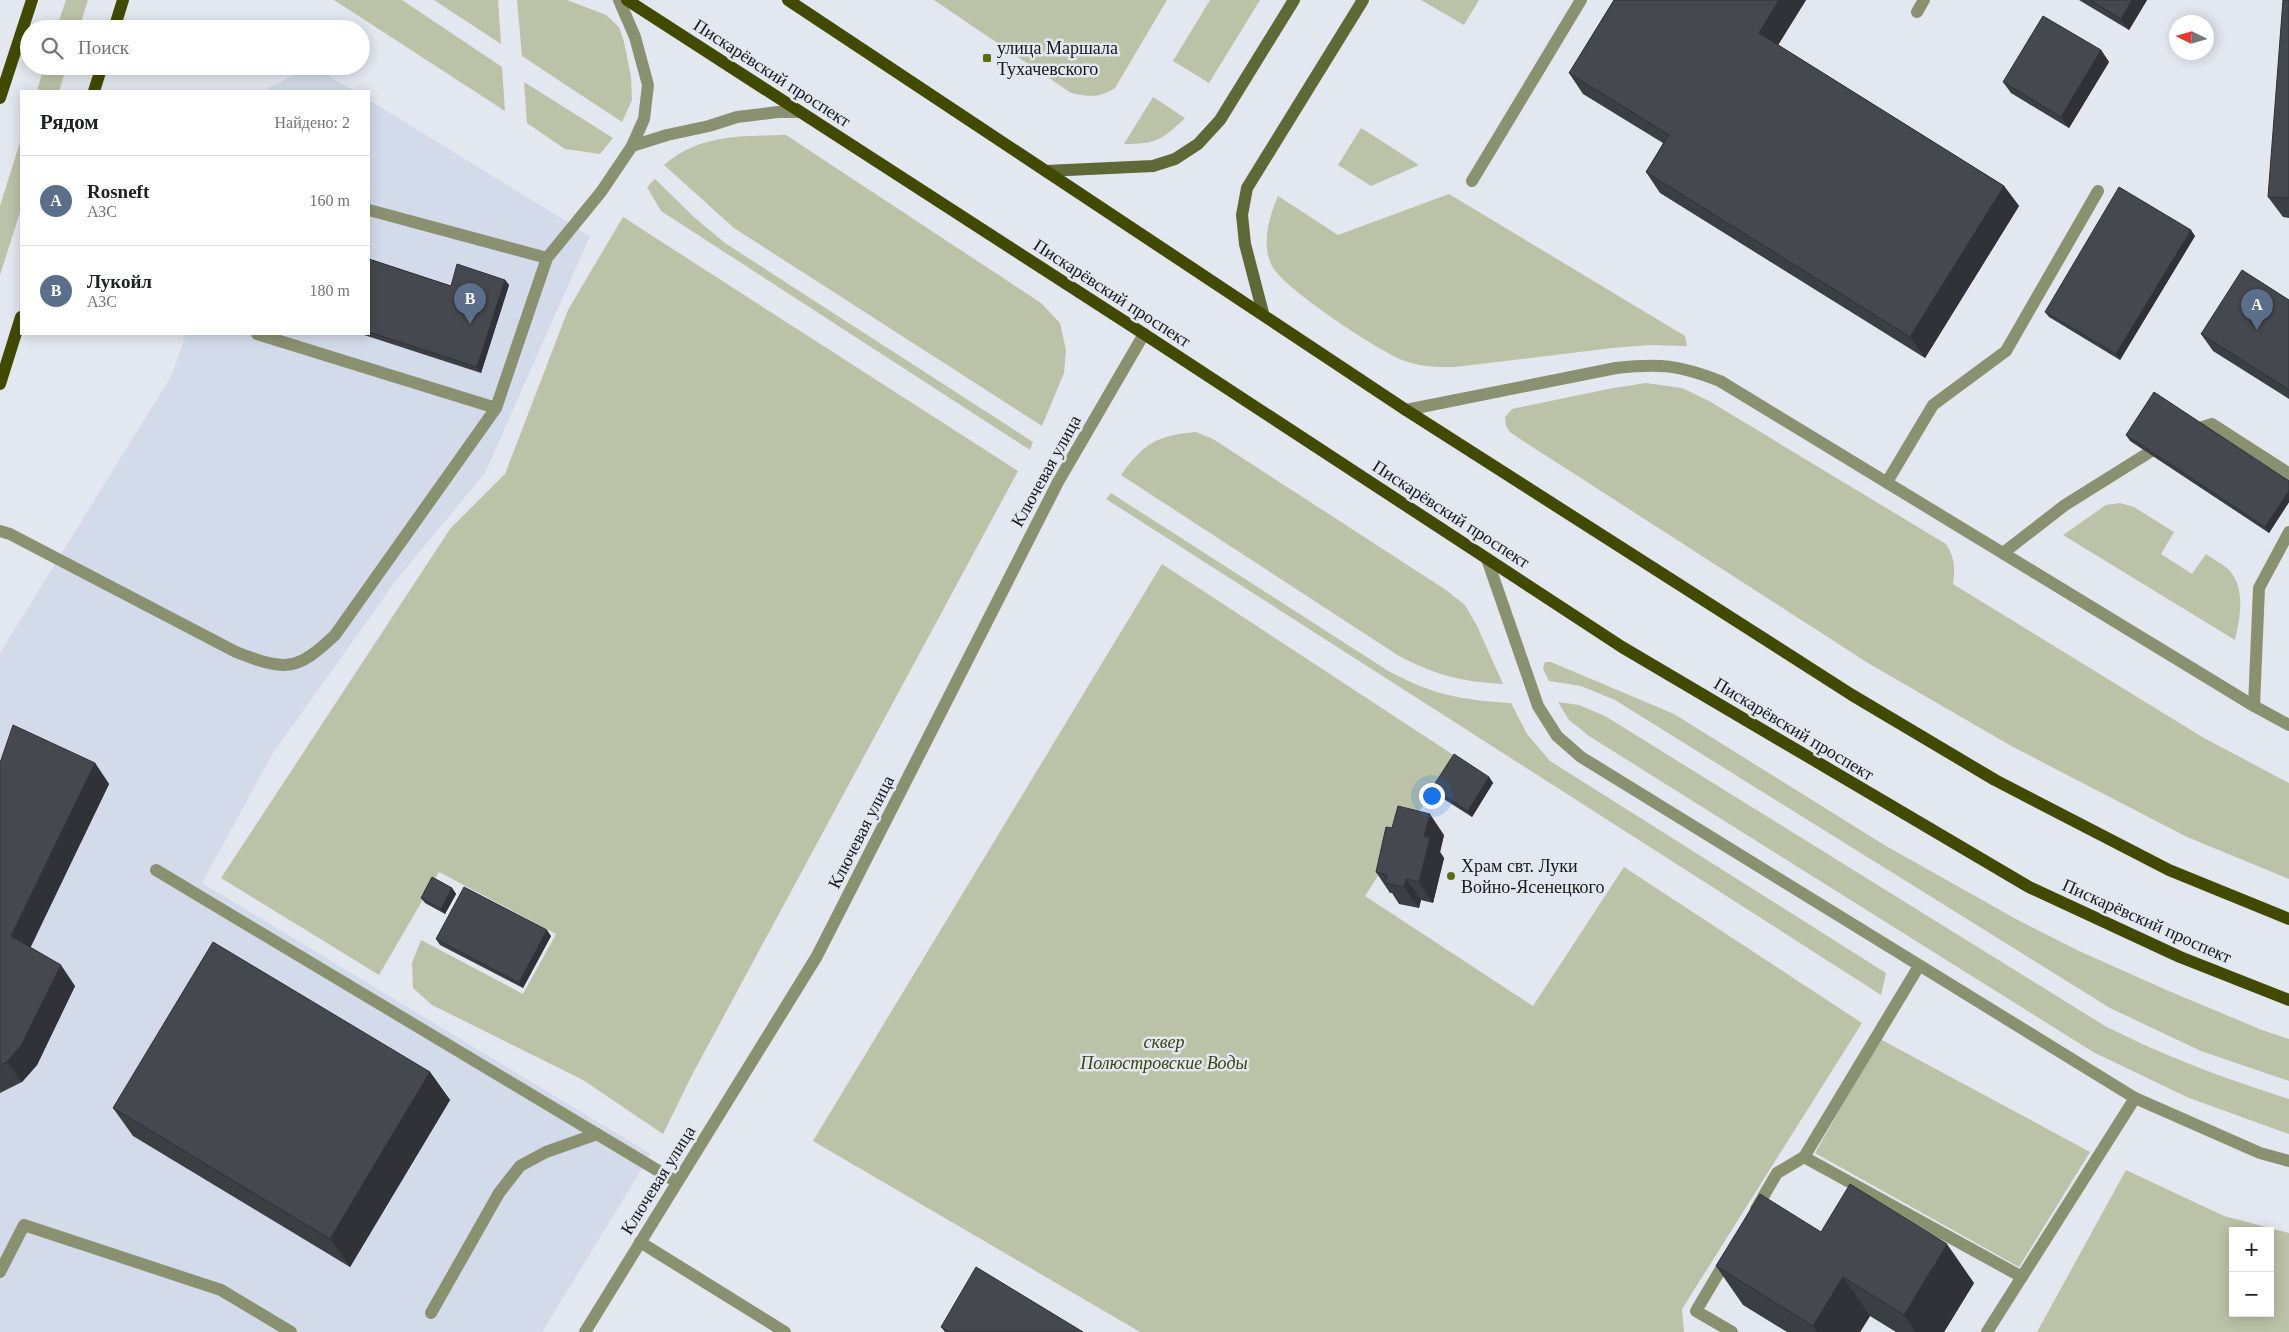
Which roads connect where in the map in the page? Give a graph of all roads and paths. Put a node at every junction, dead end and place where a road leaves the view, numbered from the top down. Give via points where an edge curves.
1 (32, 0) edge
2 (124, 0) edge
3 (619, 0) edge
4 (626, 0) edge
5 (788, 0) edge
6 (1294, 0) edge
7 (1363, 0) edge
8 (1582, 0) edge
9 (1924, 0) edge
10 (1917, 12) dead end
11 (25, 20) edge
12 (117, 20) edge
13 (20, 37) edge
14 (99, 75) edge
15 (94, 90) edge
16 (0, 98) edge
17 (799, 112) junction
18 (632, 146) junction
19 (1046, 171) junction
20 (1472, 181) dead end
21 (2098, 191) dead end
22 (370, 210) edge
23 (547, 258) junction
24 (1262, 313) junction
25 (20, 321) edge
26 (1144, 334) junction
27 (264, 335) edge
28 (277, 337) edge
29 (0, 384) edge
30 (496, 408) junction
31 (1406, 410) junction
32 (2289, 476) edge
33 (1887, 482) junction
34 (0, 531) edge
35 (2289, 532) edge
36 (2003, 553) junction
37 (1487, 559) junction
38 (2254, 706) junction
39 (2289, 725) edge
40 (156, 870) dead end
41 (2289, 919) edge
42 (1919, 966) junction
43 (2289, 1000) edge
44 (2135, 1098) junction
45 (597, 1134) junction
46 (1804, 1157) junction
47 (2289, 1161) edge
48 (677, 1182) junction
49 (1751, 1216) edge
50 (640, 1242) junction
51 (1736, 1242) edge
52 (0, 1272) edge
53 (2022, 1277) junction
54 (431, 1313) dead end
55 (291, 1332) edge
56 (585, 1332) edge
57 (786, 1332) edge
58 (1732, 1332) edge
59 (1987, 1332) edge

1 - 11 main road
2 - 12 main road
3 - 18 street via 635,37 648,85 644,119
4 - 17 main road, Пискарёвский проспект
5 - 19 main road
6 - 19 street via 1220,120 1198,144 1153,166
7 - 24 street via 1247,188 1242,215 1245,244
8 - 20 street
9 - 10 street
13 - 16 main road
14 - 15 main road
17 - 18 street via 738,117
17 - 26 main road, Пискарёвский проспект
18 - 23 street via 601,192
19 - 24 main road
21 - 33 street via 2006,351 1933,405
22 - 23 street
23 - 30 street
24 - 31 main road
25 - 29 main road
26 - 37 main road, Пискарёвский проспект
26 - 48 street, Ключевая улица via 1058,482 817,956
27 - 28 street
28 - 30 street
30 - 34 street via 335,634 309,658 287,666 263,663 236,652
31 - 33 street via 1616,368 1650,364 1688,369 1720,381
31 - 41 main road via 1852,695 1995,780 2169,870
32 - 36 street via 2212,424 2177,436 2065,505
33 - 36 street
35 - 38 street via 2260,588
36 - 38 street
37 - 42 street via 1538,706 1557,736 1581,757
37 - 43 main road, Пискарёвский проспект via 1630,652 2029,887 2180,957
38 - 39 street
40 - 45 street
42 - 44 street
42 - 46 street
44 - 47 street via 2260,1153
44 - 53 street
45 - 48 street
45 - 54 street via 546,1152 520,1166 499,1193
46 - 49 street via 1777,1173
46 - 53 street
48 - 50 street, Ключевая улица
50 - 56 street, Ключевая улица
50 - 57 street
51 - 58 street via 1696,1311
52 - 55 street via 24,1225 222,1290
53 - 59 street

